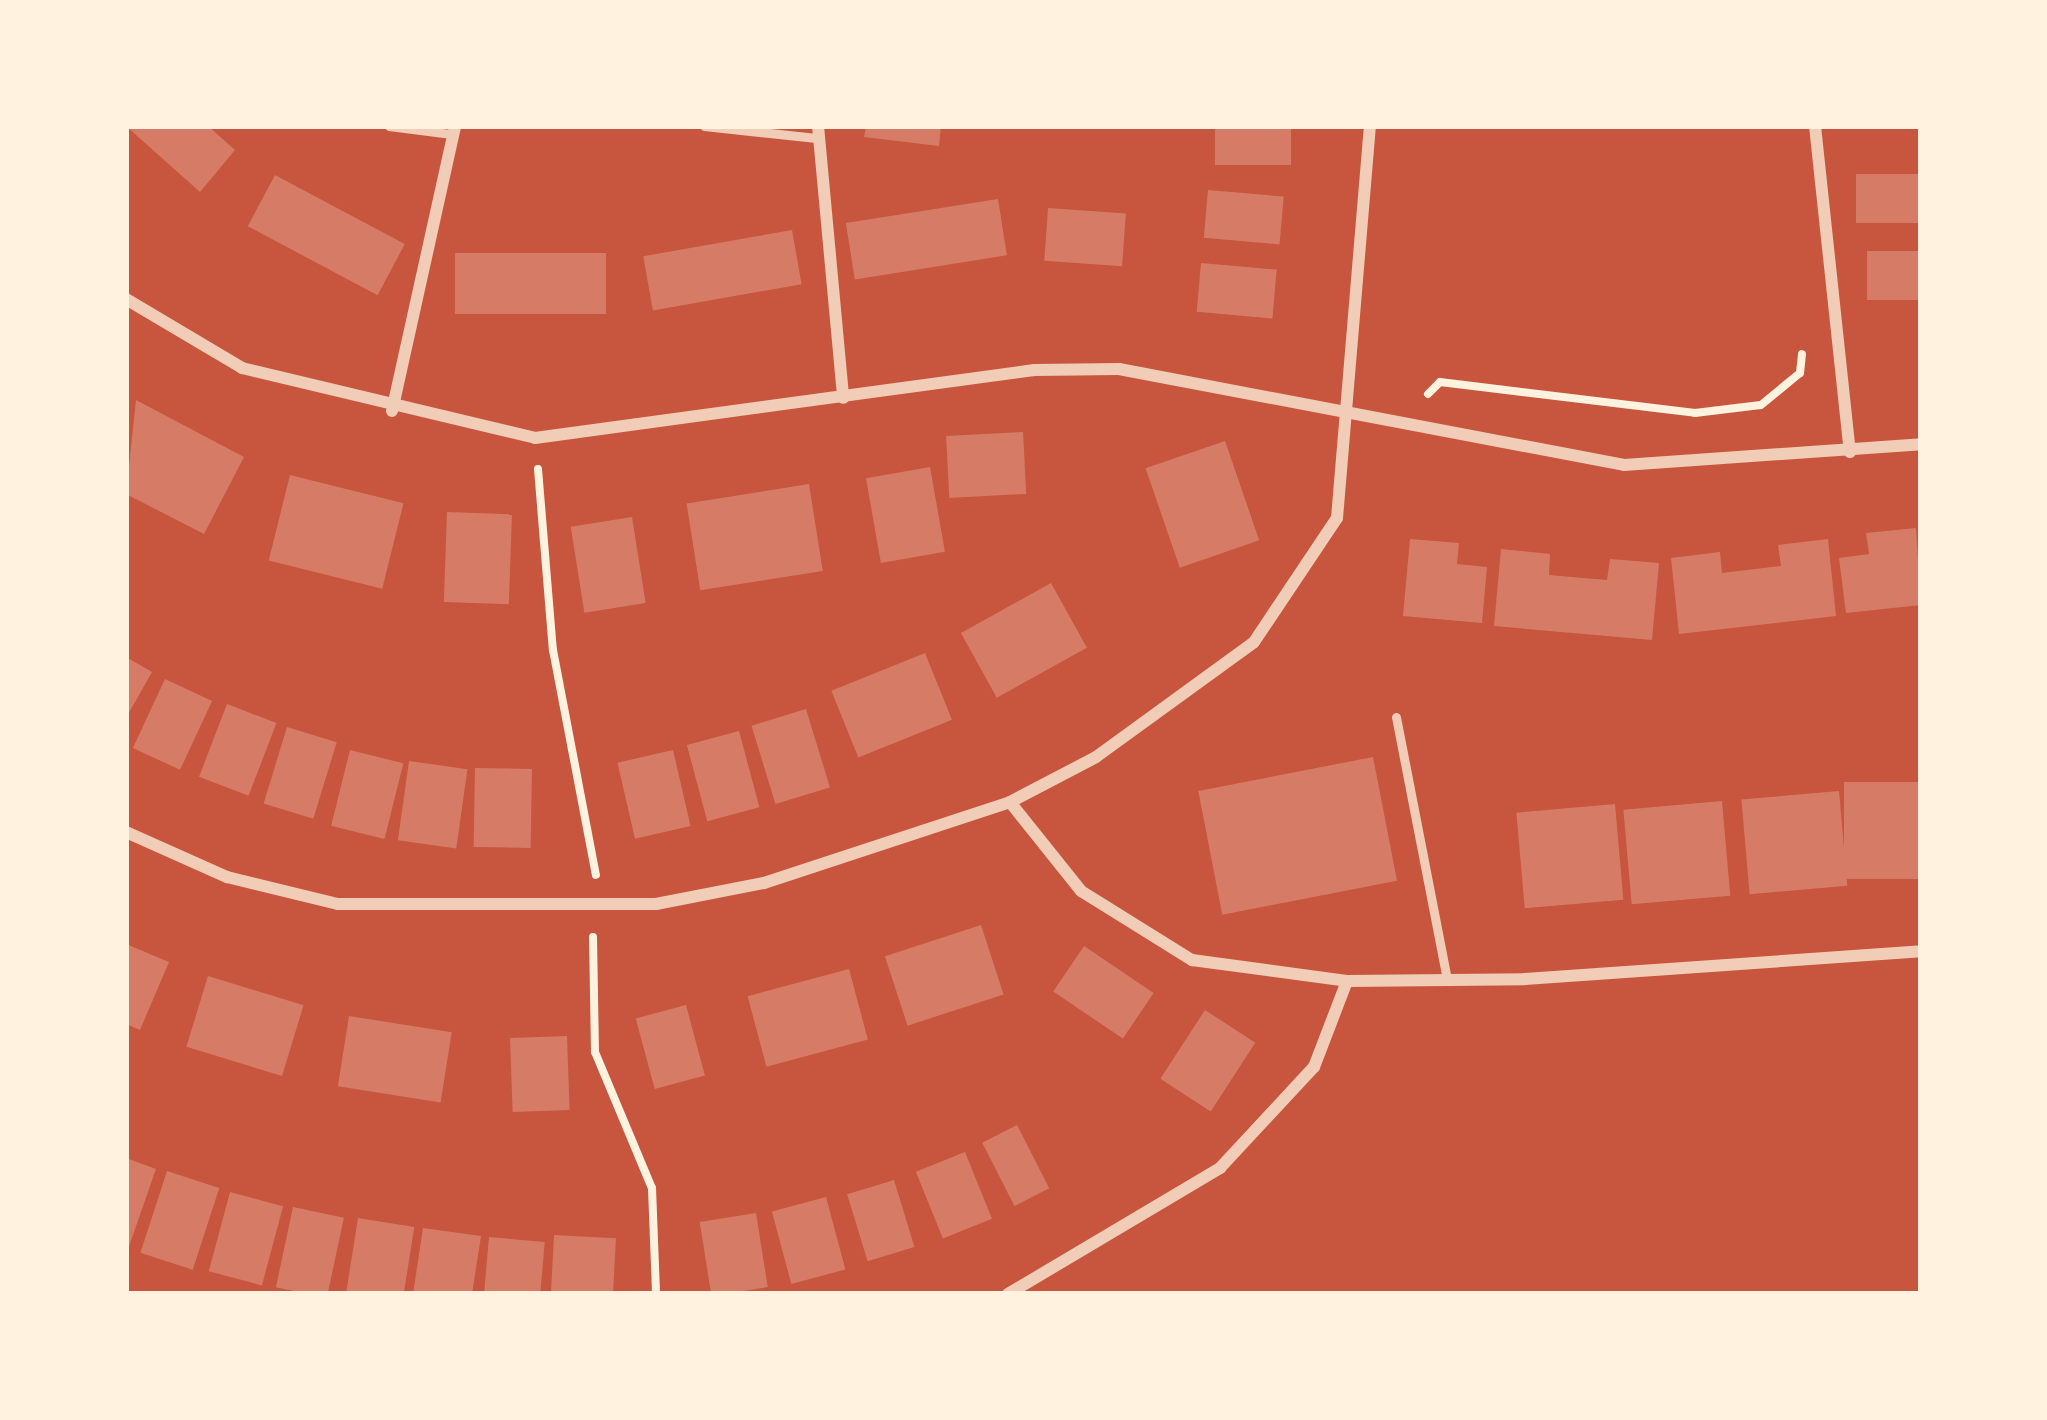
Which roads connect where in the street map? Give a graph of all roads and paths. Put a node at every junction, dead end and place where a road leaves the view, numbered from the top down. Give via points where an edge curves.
1 (389, 126) edge
2 (704, 126) edge
3 (1370, 126) edge
4 (1815, 126) edge
5 (453, 130) edge
6 (817, 132) edge
7 (126, 299) edge
8 (1804, 335) dead end
9 (843, 398) junction
10 (1342, 406) junction
11 (392, 411) junction
12 (1395, 428) junction
13 (535, 438) junction
14 (1921, 444) edge
15 (1850, 452) junction
16 (1396, 717) dead end
17 (1010, 802) junction
18 (126, 832) edge
19 (594, 838) dead end
20 (1921, 951) edge
21 (585, 970) dead end
22 (1447, 980) junction
23 (1347, 981) junction
24 (656, 1294) edge
25 (1009, 1294) edge

1 - 5 lane
2 - 6 lane
3 - 10 street
4 - 15 street
5 - 11 street
6 - 9 street
7 - 11 street via 242,368
8 - 12 path via 1800,373 1761,405 1695,412 1440,382
9 - 10 street via 1119,369
9 - 13 street
10 - 12 street
10 - 17 street via 1337,518 1254,642 1170,711
11 - 13 street
12 - 15 street via 1624,465
13 - 19 path via 553,650
14 - 15 street
16 - 22 lane
17 - 18 street via 764,883 555,910 338,904 226,878
17 - 23 street via 1081,891 1192,960
20 - 22 street
21 - 24 path via 595,1052 652,1189
22 - 23 street
23 - 25 street via 1314,1067 1220,1168

